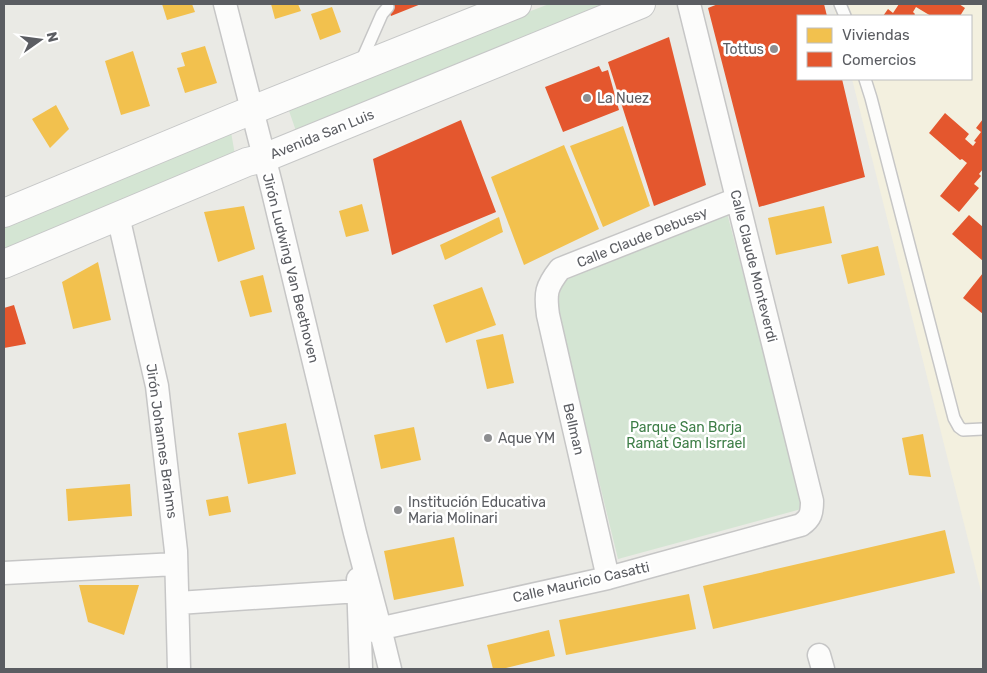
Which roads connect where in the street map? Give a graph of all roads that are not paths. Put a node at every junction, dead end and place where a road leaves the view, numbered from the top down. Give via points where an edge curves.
1 (224, 4) edge
2 (517, 4) edge
3 (641, 4) edge
4 (689, 4) edge
5 (388, 7) dead end
6 (358, 67) junction
7 (865, 80) edge
8 (251, 112) junction
9 (264, 158) junction
10 (737, 199) junction
11 (4, 213) edge
12 (118, 216) junction
13 (4, 264) edge
14 (551, 281) joint
15 (983, 429) edge
16 (801, 525) joint
17 (355, 533) junction
18 (176, 564) junction
19 (4, 573) edge
20 (608, 578) junction
21 (359, 591) junction
22 (178, 603) junction
23 (370, 630) junction
24 (179, 669) edge
25 (361, 669) edge
26 (390, 669) edge

1 - 8 street, Jirón Ludwing Van Beethoven
2 - 6 main road
3 - 9 main road, Avenida San Luis
4 - 10 street, Calle Claude Monteverdi
5 - 6 lane
6 - 8 main road
7 - 15 lane via 954,418 962,430
8 - 9 street, Jirón Ludwing Van Beethoven
8 - 11 main road
9 - 12 main road, Avenida San Luis via 247,162
9 - 17 street, Jirón Ludwing Van Beethoven
10 - 14 street, Calle Claude Debussy via 560,269
10 - 16 street, Calle Claude Monteverdi via 812,502 808,520
12 - 13 main road, Avenida San Luis
12 - 18 street, Jirón Johannes Brahms via 157,386
14 - 20 street, Bellman via 546,298 548,315
16 - 20 street, Calle Mauricio Casatti
17 - 21 street, Jirón Ludwing Van Beethoven
17 - 23 street, Jirón Ludwing Van Beethoven
18 - 19 street
18 - 22 street, Jirón Johannes Brahms
20 - 23 street, Calle Mauricio Casatti
21 - 22 street
21 - 23 street, Jirón Ludwing Van Beethoven
22 - 24 street, Jirón Johannes Brahms
23 - 25 street, Jirón Ludwing Van Beethoven
23 - 26 street, Jirón Ludwing Van Beethoven

